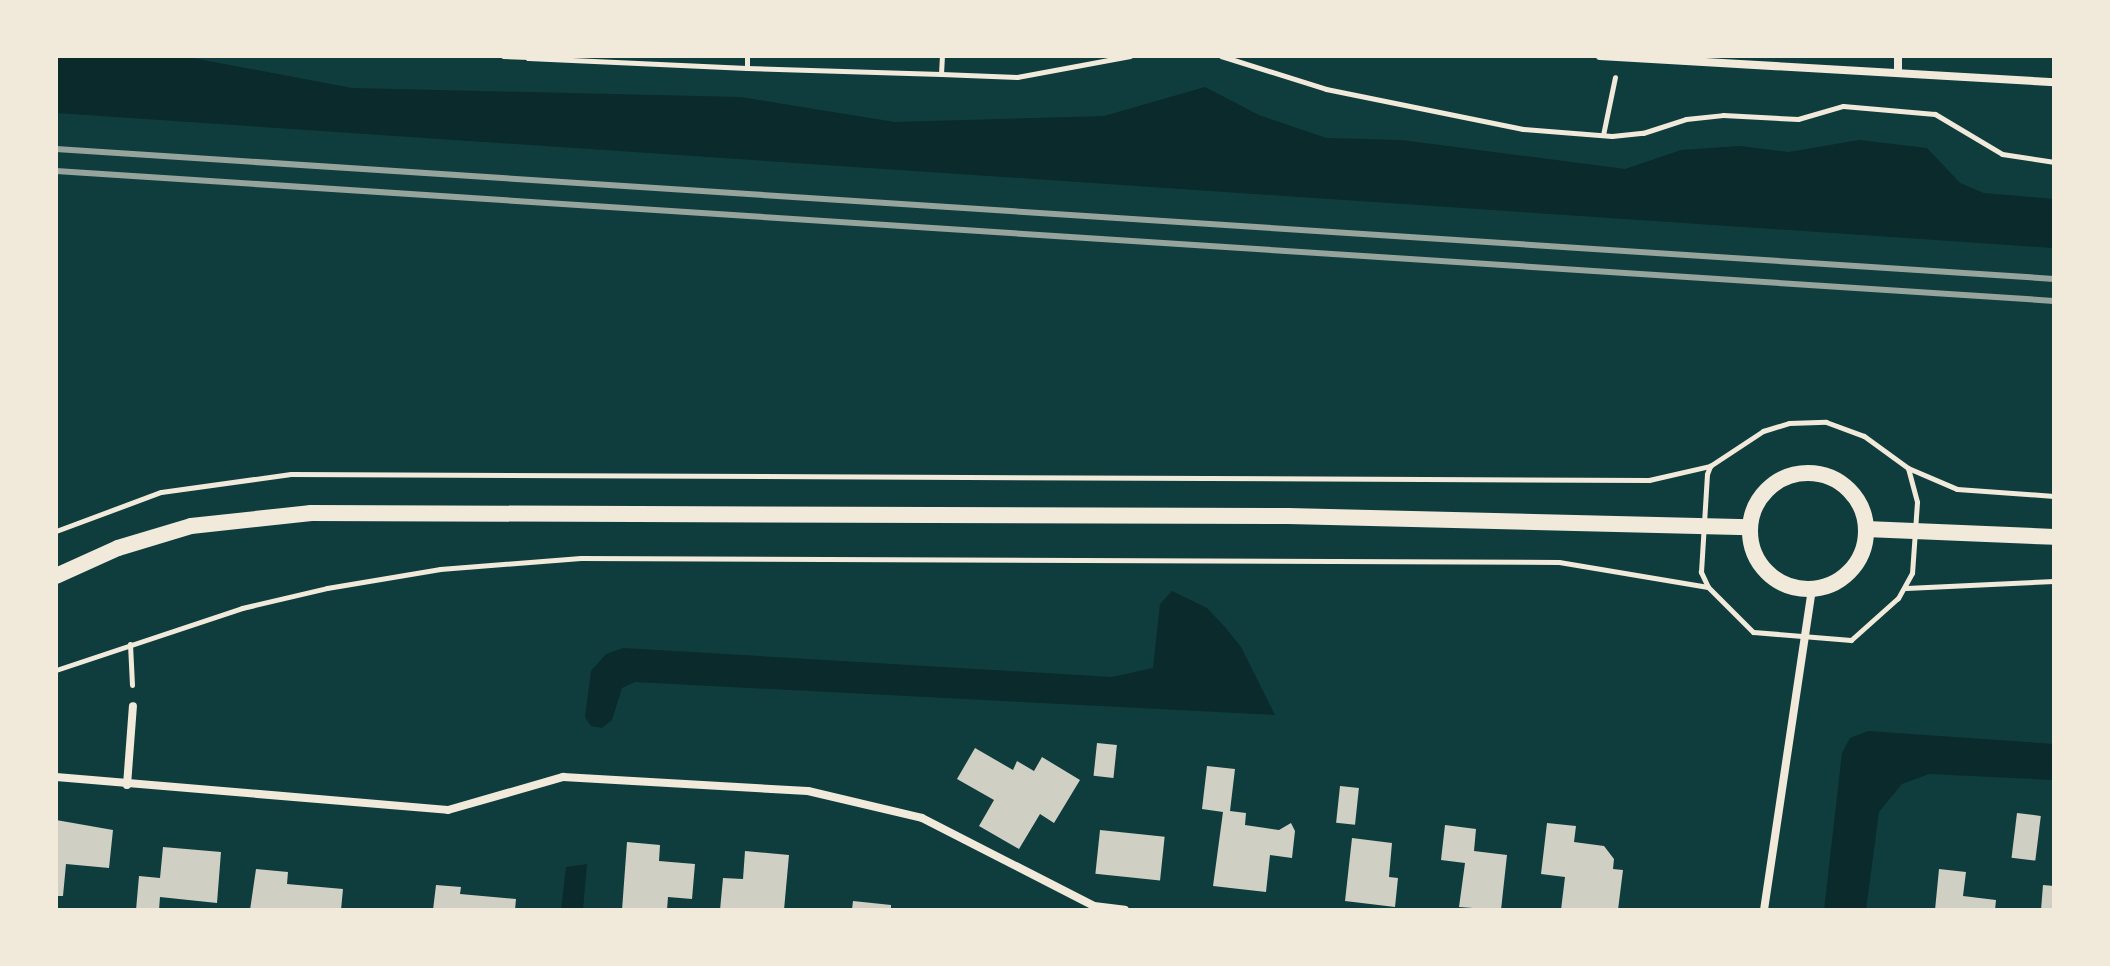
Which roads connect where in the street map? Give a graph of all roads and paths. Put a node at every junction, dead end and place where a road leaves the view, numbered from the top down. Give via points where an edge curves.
1 (503, 56) edge
2 (747, 56) edge
3 (942, 56) edge
4 (1130, 56) edge
5 (1221, 56) edge
6 (1600, 56) edge
7 (1898, 56) edge
8 (530, 57) edge
9 (1618, 59) junction
10 (747, 68) junction
11 (1898, 70) junction
12 (941, 74) junction
13 (2054, 82) edge
14 (1603, 135) junction
15 (2054, 162) edge
16 (1710, 466) junction
17 (1908, 468) junction
18 (2054, 496) edge
19 (1703, 505) dead end
20 (1917, 512) dead end
21 (1749, 527) junction
22 (1866, 529) junction
23 (56, 531) edge
24 (2054, 537) edge
25 (1702, 544) dead end
26 (1914, 550) dead end
27 (56, 576) edge
28 (2054, 581) edge
29 (1708, 587) junction
30 (1905, 588) junction
31 (1812, 589) junction
32 (1786, 638) dead end
33 (1825, 640) dead end
34 (130, 644) junction
35 (56, 670) edge
36 (133, 706) joint
37 (56, 777) edge
38 (127, 785) junction
39 (1125, 910) edge
40 (1764, 910) edge

1 - 8 path
2 - 10 path
3 - 12 path
4 - 12 path via 1017,77
5 - 14 path via 1326,89 1523,129
6 - 9 street
7 - 11 street
8 - 10 path
9 - 11 street
9 - 14 path
10 - 12 path
11 - 13 street
14 - 15 path via 1643,133 1686,119 1723,115 1798,119 1843,106 1935,114 2002,154
16 - 17 path via 1763,431 1814,422 1864,436
16 - 19 path
16 - 23 path via 1649,480 291,474 161,492
17 - 18 path via 1957,489
17 - 20 path
21 - 22 main road via 1754,508 1772,484 1809,472 1846,486 1863,510
21 - 27 main road via 1288,516 311,513 191,526 118,548
21 - 31 main road via 1753,552 1767,573 1788,586
22 - 24 main road
22 - 31 main road via 1860,558 1848,573
25 - 29 path via 1700,566
26 - 30 path
28 - 30 path
29 - 32 path via 1747,628
29 - 34 path via 1559,562 581,558 440,569 327,588
30 - 33 path via 1851,640
31 - 40 street
34 - 35 path
34 - 36 path
36 - 38 street
37 - 38 street
38 - 39 street via 448,810 563,777 808,791 922,818 1094,906

